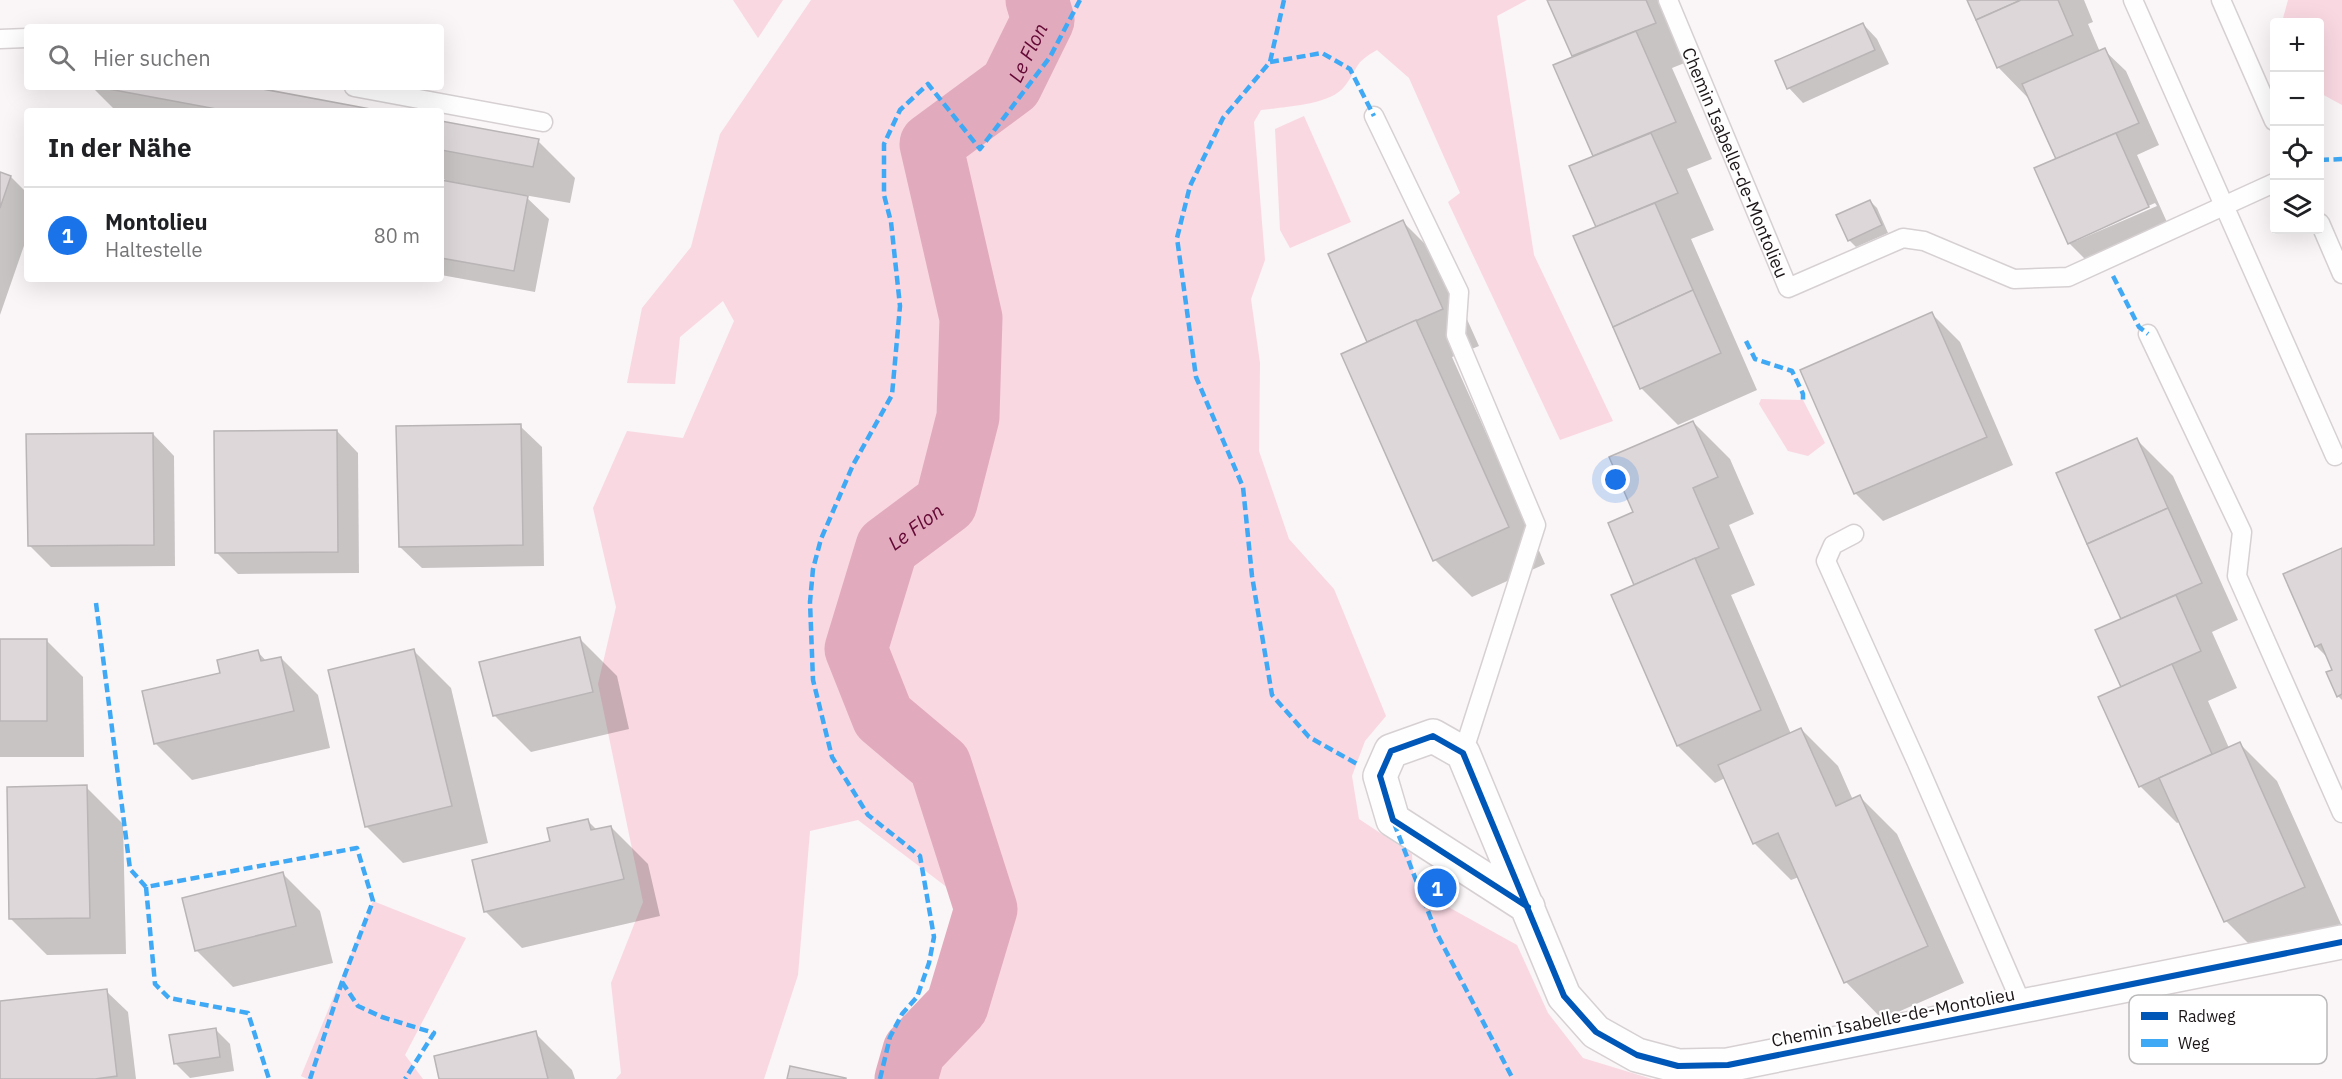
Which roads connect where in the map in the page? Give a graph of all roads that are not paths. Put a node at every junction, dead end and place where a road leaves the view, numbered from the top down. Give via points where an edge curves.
1 (1668, 0) edge
2 (2133, 0) edge
3 (2221, 0) edge
4 (24, 38) edge
5 (0, 39) edge
6 (370, 90) edge
7 (2270, 112) edge
8 (1374, 116) dead end
9 (543, 122) dead end
10 (2270, 185) edge
11 (2223, 205) junction
12 (2324, 233) edge
13 (2342, 274) edge
14 (2148, 334) dead end
15 (2335, 456) dead end
16 (1854, 534) dead end
17 (1463, 753) junction
18 (2342, 813) edge
19 (1528, 907) junction
20 (2342, 942) edge
21 (2023, 1007) junction

1 - 11 lane, Chemin Isabelle-de-Montolieu via 1788,288 1903,238 1924,241 2014,279 2068,277
2 - 11 lane
3 - 7 lane
4 - 5 lane
6 - 9 lane
8 - 17 lane via 1459,292 1456,335 1536,525
10 - 11 lane, Chemin Isabelle-de-Montolieu
11 - 15 lane
12 - 13 lane
14 - 18 lane via 2242,532 2237,576
16 - 21 lane, Chemin Isabelle-de-Montolieu via 1833,545 1827,561
17 - 19 street, Chemin Isabelle-de-Montolieu
17 - 19 street via 1432,736 1391,751 1380,776 1393,820
19 - 21 street, Chemin Isabelle-de-Montolieu via 1564,996 1596,1032 1637,1055 1678,1066 1728,1065
20 - 21 street, Chemin Isabelle-de-Montolieu

